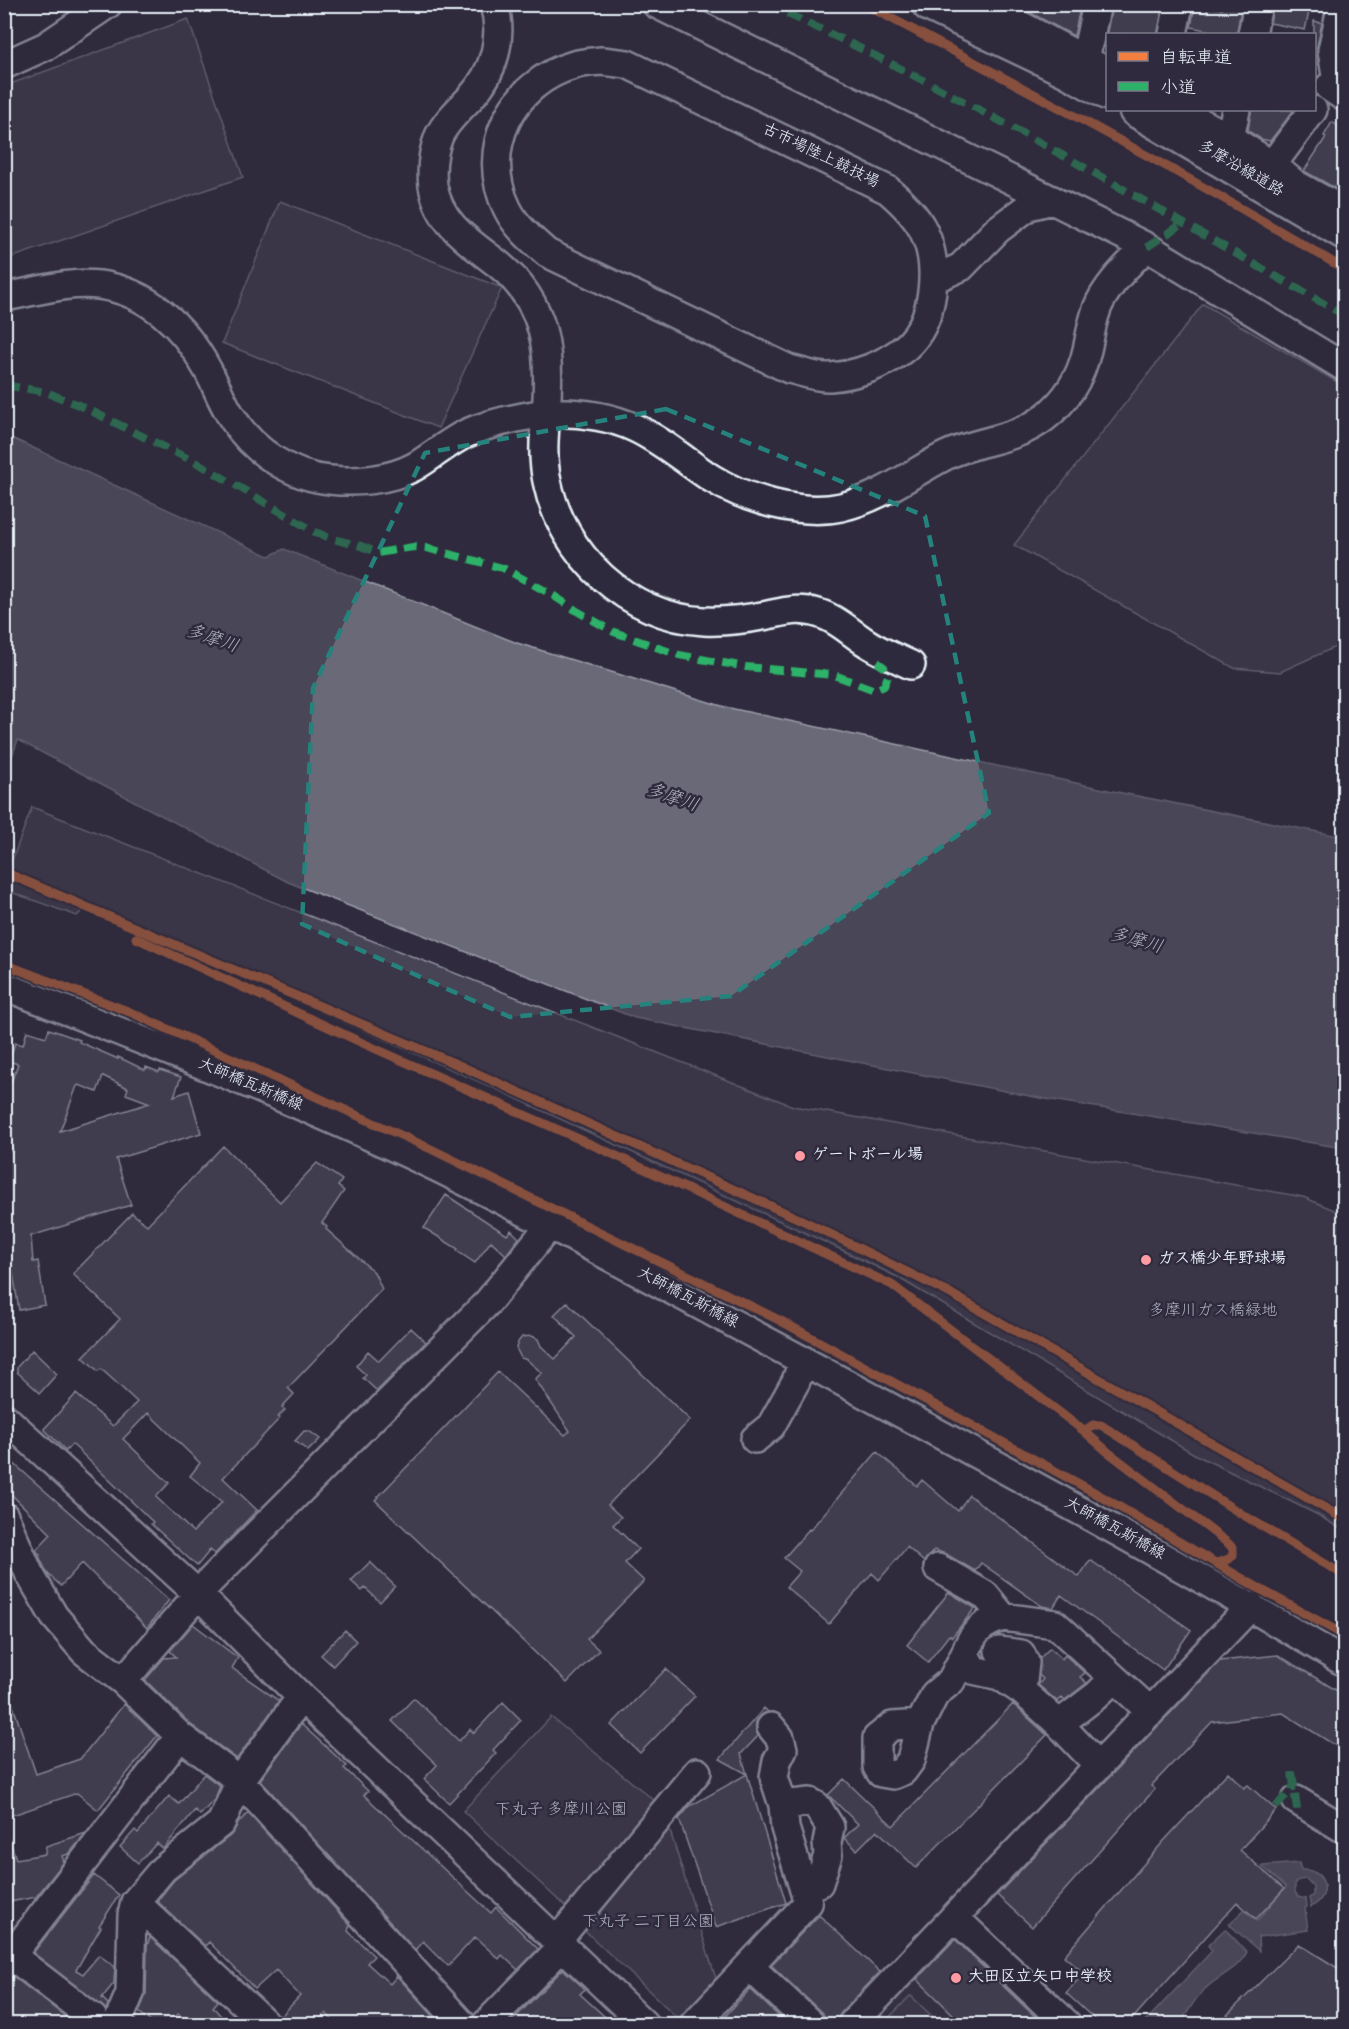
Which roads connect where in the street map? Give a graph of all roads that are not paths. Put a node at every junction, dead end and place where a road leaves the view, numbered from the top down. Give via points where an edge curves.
1 (108, 4) edge
2 (494, 4) edge
3 (656, 4) edge
4 (929, 4) edge
5 (981, 4) edge
6 (1097, 4) edge
7 (1179, 4) edge
8 (1258, 4) edge
9 (1342, 4) edge
10 (1018, 13) edge
11 (1173, 33) edge
12 (1252, 33) edge
13 (4, 64) edge
14 (1096, 66) edge
15 (1330, 90) edge
16 (1106, 92) edge
17 (1316, 108) edge
18 (1138, 111) edge
19 (1180, 111) edge
20 (1236, 111) edge
21 (1314, 111) edge
22 (1230, 138) junction
23 (1272, 165) junction
24 (1053, 200) junction
25 (1344, 211) edge
26 (1344, 232) edge
27 (1147, 247) junction
28 (934, 279) junction
29 (4, 297) edge
30 (1344, 367) edge
31 (546, 413) junction
32 (911, 665) dead end
33 (4, 986) edge
34 (550, 1225) junction
35 (803, 1360) junction
36 (4, 1417) edge
37 (755, 1439) dead end
38 (4, 1516) edge
39 (938, 1568) dead end
40 (198, 1594) junction
41 (1251, 1606) junction
42 (995, 1619) junction
43 (965, 1654) junction
44 (1344, 1662) edge
45 (1015, 1664) junction
46 (1114, 1678) junction
47 (123, 1681) junction
48 (301, 1697) junction
49 (1150, 1712) junction
50 (920, 1724) dead end
51 (1059, 1724) junction
52 (771, 1727) dead end
53 (180, 1736) junction
54 (1099, 1766) junction
55 (698, 1772) dead end
56 (240, 1781) junction
57 (1296, 1800) dead end
58 (783, 1805) junction
59 (1344, 1829) edge
60 (819, 1883) dead end
61 (135, 1902) junction
62 (955, 1918) junction
63 (560, 1944) junction
64 (8, 1961) edge
65 (749, 1965) junction
66 (105, 2021) edge
67 (266, 2025) edge
68 (462, 2025) edge
69 (486, 2025) edge
70 (644, 2025) edge
71 (694, 2025) edge
72 (811, 2025) edge
73 (852, 2025) edge
74 (1067, 2025) edge

1 - 13 street via 46,46
2 - 31 street via 498,26 493,62 473,96 452,116 439,136 432,171 434,188 439,205 462,237 514,278 531,302 548,352
3 - 24 street
4 - 16 main road
5 - 10 street
6 - 14 street
7 - 11 street
8 - 12 street
9 - 15 street via 1332,50
10 - 14 street
15 - 17 street
18 - 26 main road, 多摩沿線道路
19 - 22 street
20 - 22 street
21 - 23 street
22 - 23 street
23 - 25 street via 1295,184
24 - 27 street
24 - 28 street via 1029,206 997,230 961,267
27 - 30 street
27 - 31 street via 1130,262 1099,303 1077,380 1043,419 1002,438 959,449 888,490 847,506 805,508 762,501 727,487 633,427 586,414
28 - 28 street, 古市場陸上競技場 via 921,327 907,346 886,361 860,372 827,378 789,369 547,253 524,233 499,187 496,160 501,132 522,95 554,73 576,64 627,64 888,190 910,210 924,231
29 - 31 street via 81,284 100,285 145,300 168,316 195,349 246,437 275,460 309,476 350,481 390,475 412,468 483,427
31 - 32 street via 544,462 552,502 575,548 627,597 687,620 730,621 809,610 831,617 884,653
33 - 34 street, 大師橋瓦斯橋線 via 320,1116 436,1167
34 - 35 street, 大師橋瓦斯橋線
34 - 40 street via 488,1302
35 - 37 street via 771,1426
35 - 41 street, 大師橋瓦斯橋線
36 - 40 street
38 - 47 street via 29,1573 54,1616 84,1651
39 - 42 street via 986,1595
40 - 47 street
40 - 48 street
41 - 44 street, 大師橋瓦斯橋線
41 - 49 street
42 - 43 street via 970,1640
42 - 45 street via 998,1639
42 - 46 street via 1055,1624
43 - 45 street via 973,1670
43 - 50 street via 951,1681 935,1694
45 - 51 street
46 - 49 street
46 - 51 street
47 - 53 street
48 - 56 street
48 - 63 street
49 - 54 street
51 - 54 street
52 - 58 street via 783,1749 774,1777
53 - 56 street
53 - 64 street
54 - 62 street
55 - 63 street
56 - 61 street via 221,1823 163,1869
56 - 68 street
57 - 59 street
58 - 60 street via 810,1802 838,1827 827,1843 828,1855
58 - 65 street via 785,1828 808,1903
61 - 66 street via 130,1993
61 - 67 street
62 - 73 street
62 - 74 street
63 - 69 street
63 - 70 street
64 - 66 street
65 - 71 street
65 - 72 street

